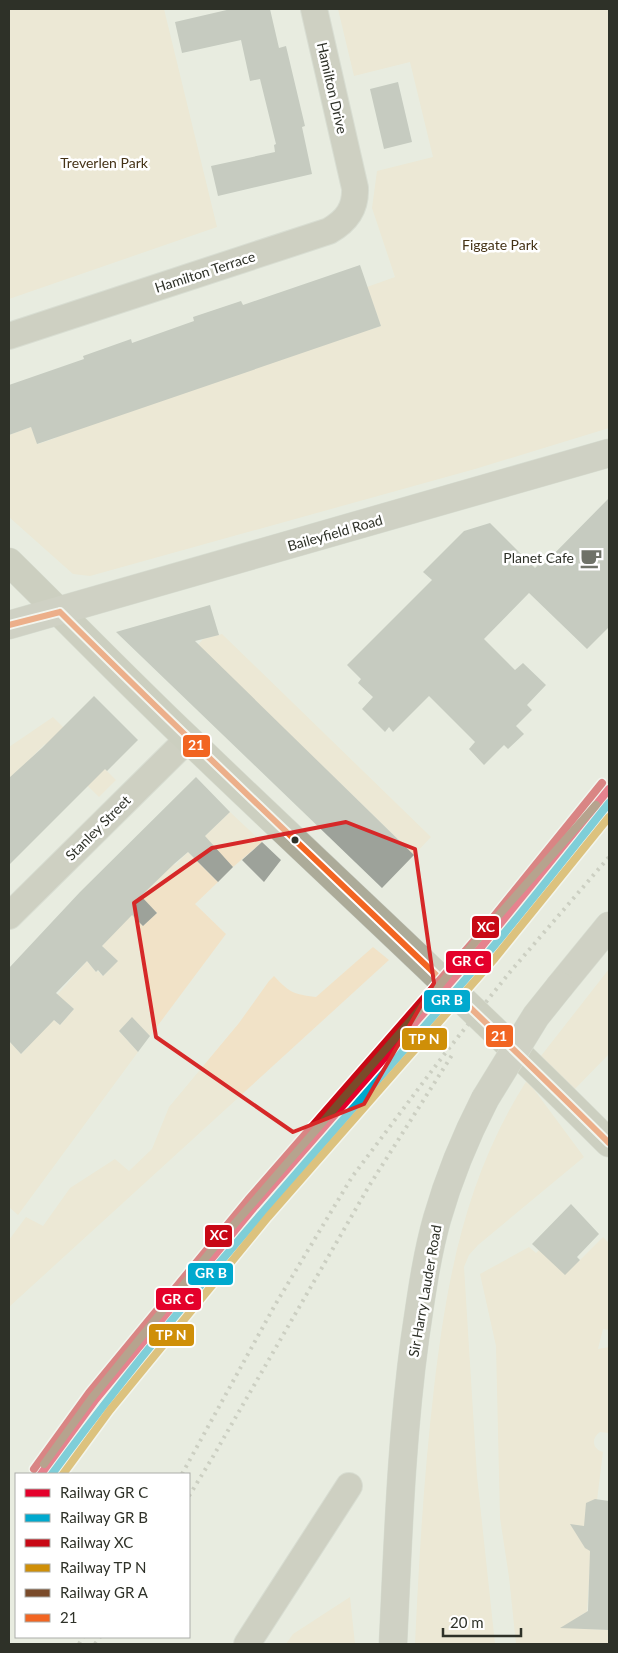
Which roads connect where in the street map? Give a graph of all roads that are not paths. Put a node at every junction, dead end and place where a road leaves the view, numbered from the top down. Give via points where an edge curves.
1 (314, 9) edge
2 (351, 166) joint
3 (9, 336) edge
4 (609, 453) edge
5 (9, 562) edge
6 (60, 612) junction
7 (9, 625) edge
8 (188, 739) junction
9 (9, 916) edge
10 (609, 926) edge
11 (609, 1143) edge
12 (349, 1486) dead end
13 (247, 1644) edge
14 (393, 1644) edge

1 - 2 street, Hamilton Drive
2 - 3 street, Hamilton Terrace via 354,204 345,220 330,231
4 - 6 main road, Baileyfield Road
5 - 6 street
6 - 7 main road, Baileyfield Road
6 - 8 street
8 - 9 street, Stanley Street
8 - 11 street via 547,1080
10 - 14 main road, Sir Harry Lauder Road, bridge via 536,1016 485,1099 455,1165 437,1220 426,1266 405,1421
12 - 13 street

